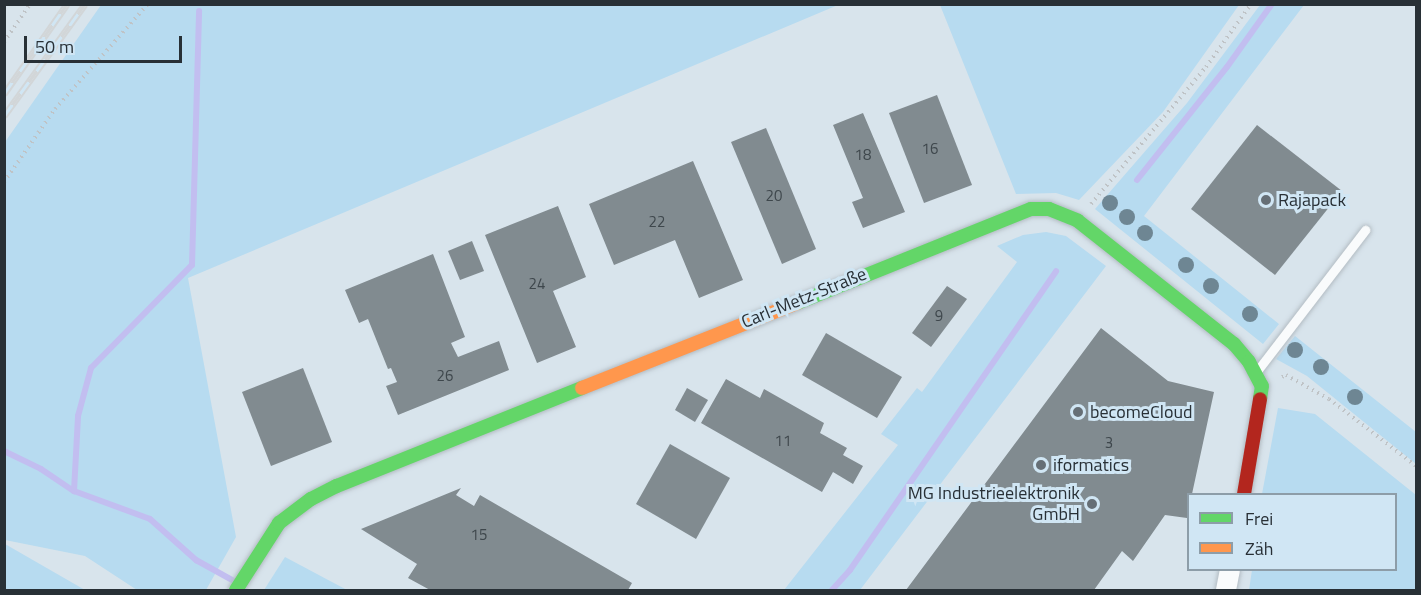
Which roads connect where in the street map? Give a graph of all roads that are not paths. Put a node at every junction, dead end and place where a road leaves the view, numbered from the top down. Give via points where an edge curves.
1 (1365, 230) dead end
2 (1255, 373) junction
3 (1244, 493) edge
4 (1230, 571) edge
5 (236, 591) edge
6 (1226, 591) edge

1 - 2 lane
2 - 3 street, Carl-Metz-Straße via 1262,386
2 - 5 street, Carl-Metz-Straße via 1234,344 1078,221 1049,209 1031,209 337,486 311,499 279,523
4 - 6 street

